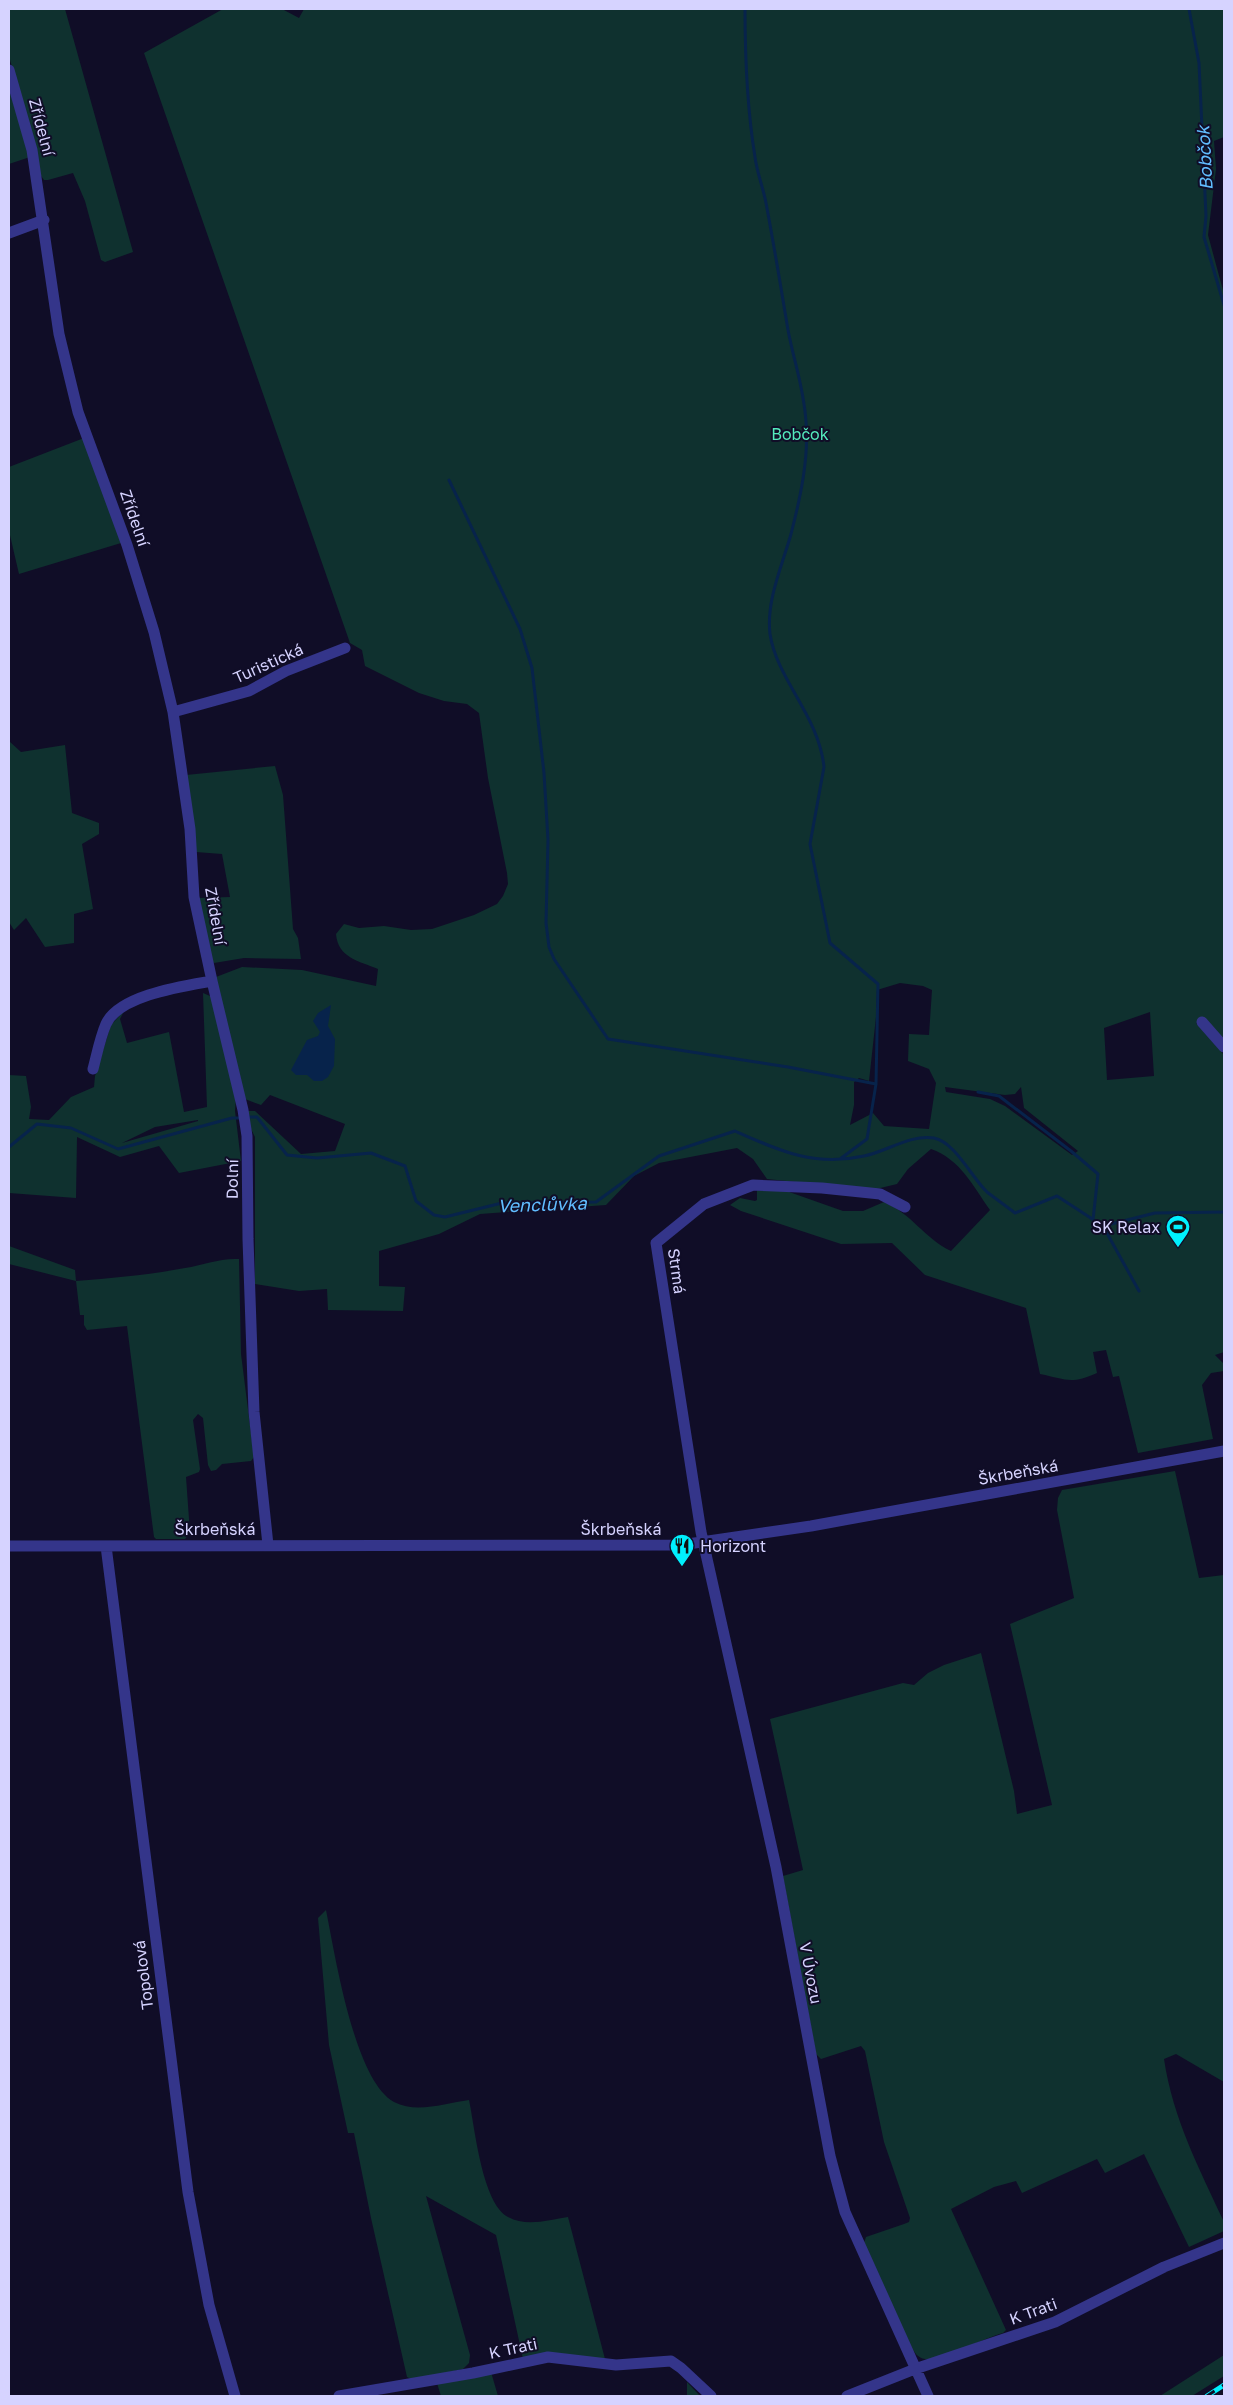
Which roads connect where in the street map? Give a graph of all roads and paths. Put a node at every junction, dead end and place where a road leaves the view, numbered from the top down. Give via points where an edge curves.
1 (9, 70) edge
2 (44, 220) junction
3 (9, 234) edge
4 (345, 648) dead end
5 (173, 712) junction
6 (212, 982) junction
7 (1202, 1022) dead end
8 (1224, 1047) edge
9 (93, 1069) dead end
10 (905, 1207) dead end
11 (1224, 1451) edge
12 (704, 1543) junction
13 (268, 1545) junction
14 (9, 1546) edge
15 (106, 1546) junction
16 (1224, 2243) edge
17 (915, 2369) junction
18 (235, 2396) edge
19 (339, 2396) edge
20 (712, 2396) edge
21 (847, 2396) edge
22 (928, 2396) edge

1 - 2 street, Zřídelní via 32,150
2 - 3 street
2 - 5 street, Zřídelní via 59,334 78,412 130,554 154,632
4 - 5 street, Turistická via 286,670 249,691
5 - 6 street, Zřídelní via 190,829 194,898
6 - 9 street via 176,987 122,1006 106,1023
6 - 13 street, Dolní via 244,1110 248,1151 254,1412
7 - 8 street
10 - 12 street, Strmá via 880,1194 753,1185 704,1204 656,1243
11 - 12 street, Škrbeňská
12 - 13 street, Škrbeňská
12 - 17 street, V Úvozu via 776,1867 830,2156 845,2212
13 - 15 street, Škrbeňská
14 - 15 street, Škrbeňská
15 - 18 street, Topolová via 188,2192 209,2305
16 - 17 street, K Trati via 1164,2267 1055,2322
17 - 21 street, K Trati
17 - 22 street, V Úvozu
19 - 20 street, K Trati via 548,2357 616,2365 671,2361

